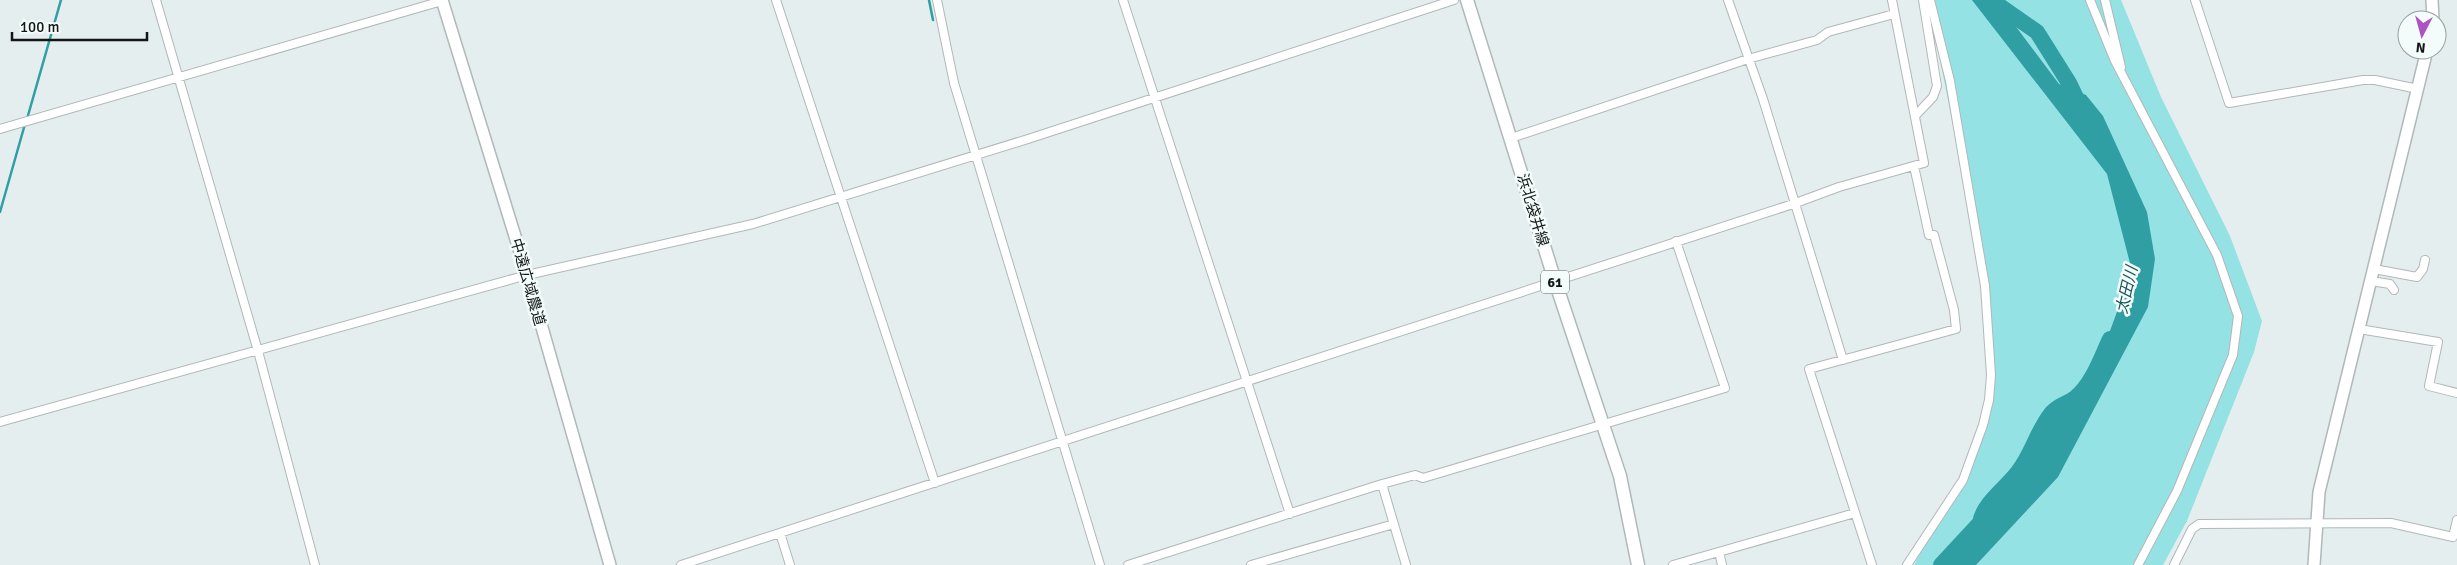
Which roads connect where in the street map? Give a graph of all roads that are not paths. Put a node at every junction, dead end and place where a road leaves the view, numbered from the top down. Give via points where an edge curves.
1 (156, 0) edge
2 (442, 0) edge
3 (776, 0) edge
4 (937, 0) edge
5 (1123, 0) edge
6 (1454, 0) edge
7 (1467, 0) edge
8 (1728, 0) edge
9 (1892, 0) edge
10 (1923, 0) edge
11 (1930, 0) edge
12 (2090, 0) edge
13 (2105, 0) edge
14 (2195, 0) edge
15 (1894, 14) junction
16 (1748, 59) junction
17 (2425, 60) edge
18 (2121, 71) junction
19 (178, 77) junction
20 (2418, 89) junction
21 (1155, 98) junction
22 (1915, 116) junction
23 (0, 129) edge
24 (1511, 138) junction
25 (975, 154) junction
26 (1914, 166) junction
27 (842, 197) junction
28 (1793, 204) junction
29 (1676, 241) junction
30 (2425, 260) dead end
31 (2374, 269) junction
32 (527, 275) junction
33 (1555, 281) junction
34 (2371, 281) junction
35 (2394, 290) dead end
36 (2359, 329) junction
37 (258, 351) junction
38 (1842, 360) junction
39 (1247, 381) junction
40 (2457, 393) edge
41 (0, 422) edge
42 (1603, 424) junction
43 (1064, 441) junction
44 (935, 483) junction
45 (1382, 484) junction
46 (1855, 513) junction
47 (1290, 514) junction
48 (2457, 520) edge
49 (1394, 524) junction
50 (2316, 525) junction
51 (780, 533) junction
52 (1719, 552) junction
53 (315, 565) edge
54 (610, 565) edge
55 (681, 565) edge
56 (790, 565) edge
57 (1100, 565) edge
58 (1128, 565) edge
59 (1251, 565) edge
60 (1406, 565) edge
61 (1638, 565) edge
62 (1673, 565) edge
63 (1722, 565) edge
64 (1872, 565) edge
65 (1907, 565) edge
66 (2138, 565) edge
67 (2174, 565) edge
68 (2314, 565) edge

1 - 19 street
2 - 19 street
2 - 32 street, 中遠広域農道
3 - 27 street
4 - 25 street via 954,83
5 - 21 street
6 - 21 street
7 - 24 main road, 浜北袋井線 / 61
8 - 16 street
9 - 15 street
10 - 22 street via 1938,86 1933,97
11 - 65 street via 1950,81 1985,286 1991,375 1983,424 1963,480
12 - 18 street
13 - 18 street
14 - 20 street via 2230,103 2363,80
15 - 16 street
15 - 22 street
16 - 24 street
16 - 28 street
17 - 20 street
18 - 66 street via 2217,255 2238,316 2233,355 2177,491
19 - 23 street
19 - 37 street
20 - 31 street
21 - 25 street
21 - 39 street
22 - 26 street via 1924,163
24 - 33 main road, 浜北袋井線 / 61
25 - 27 street
25 - 43 street
26 - 28 street
26 - 38 street via 1929,235 1934,235 1954,310 1956,329
27 - 32 street via 753,224
27 - 44 street
28 - 29 street
28 - 38 street
29 - 33 street
29 - 42 street via 1725,388
30 - 31 street via 2417,277
31 - 34 street
32 - 37 street
32 - 54 street, 中遠広域農道
33 - 39 street
33 - 42 main road, 浜北袋井線 / 61
34 - 35 street via 2390,284
34 - 36 street
36 - 40 street via 2438,342 2429,386
36 - 50 street via 2319,492
37 - 41 street
37 - 53 street
38 - 46 street via 1809,369
39 - 43 street
39 - 47 street
42 - 45 street via 1423,478 1415,475
42 - 61 main road, 浜北袋井線 / 61 via 1620,476
43 - 44 street
43 - 57 street
44 - 51 street
45 - 47 street
45 - 49 street
46 - 52 street
46 - 64 street
47 - 58 street
48 - 50 street via 2453,537 2391,523
49 - 59 street
49 - 60 street
50 - 67 street via 2199,524 2192,529
50 - 68 street
51 - 55 street
51 - 56 street
52 - 62 street
52 - 63 street

